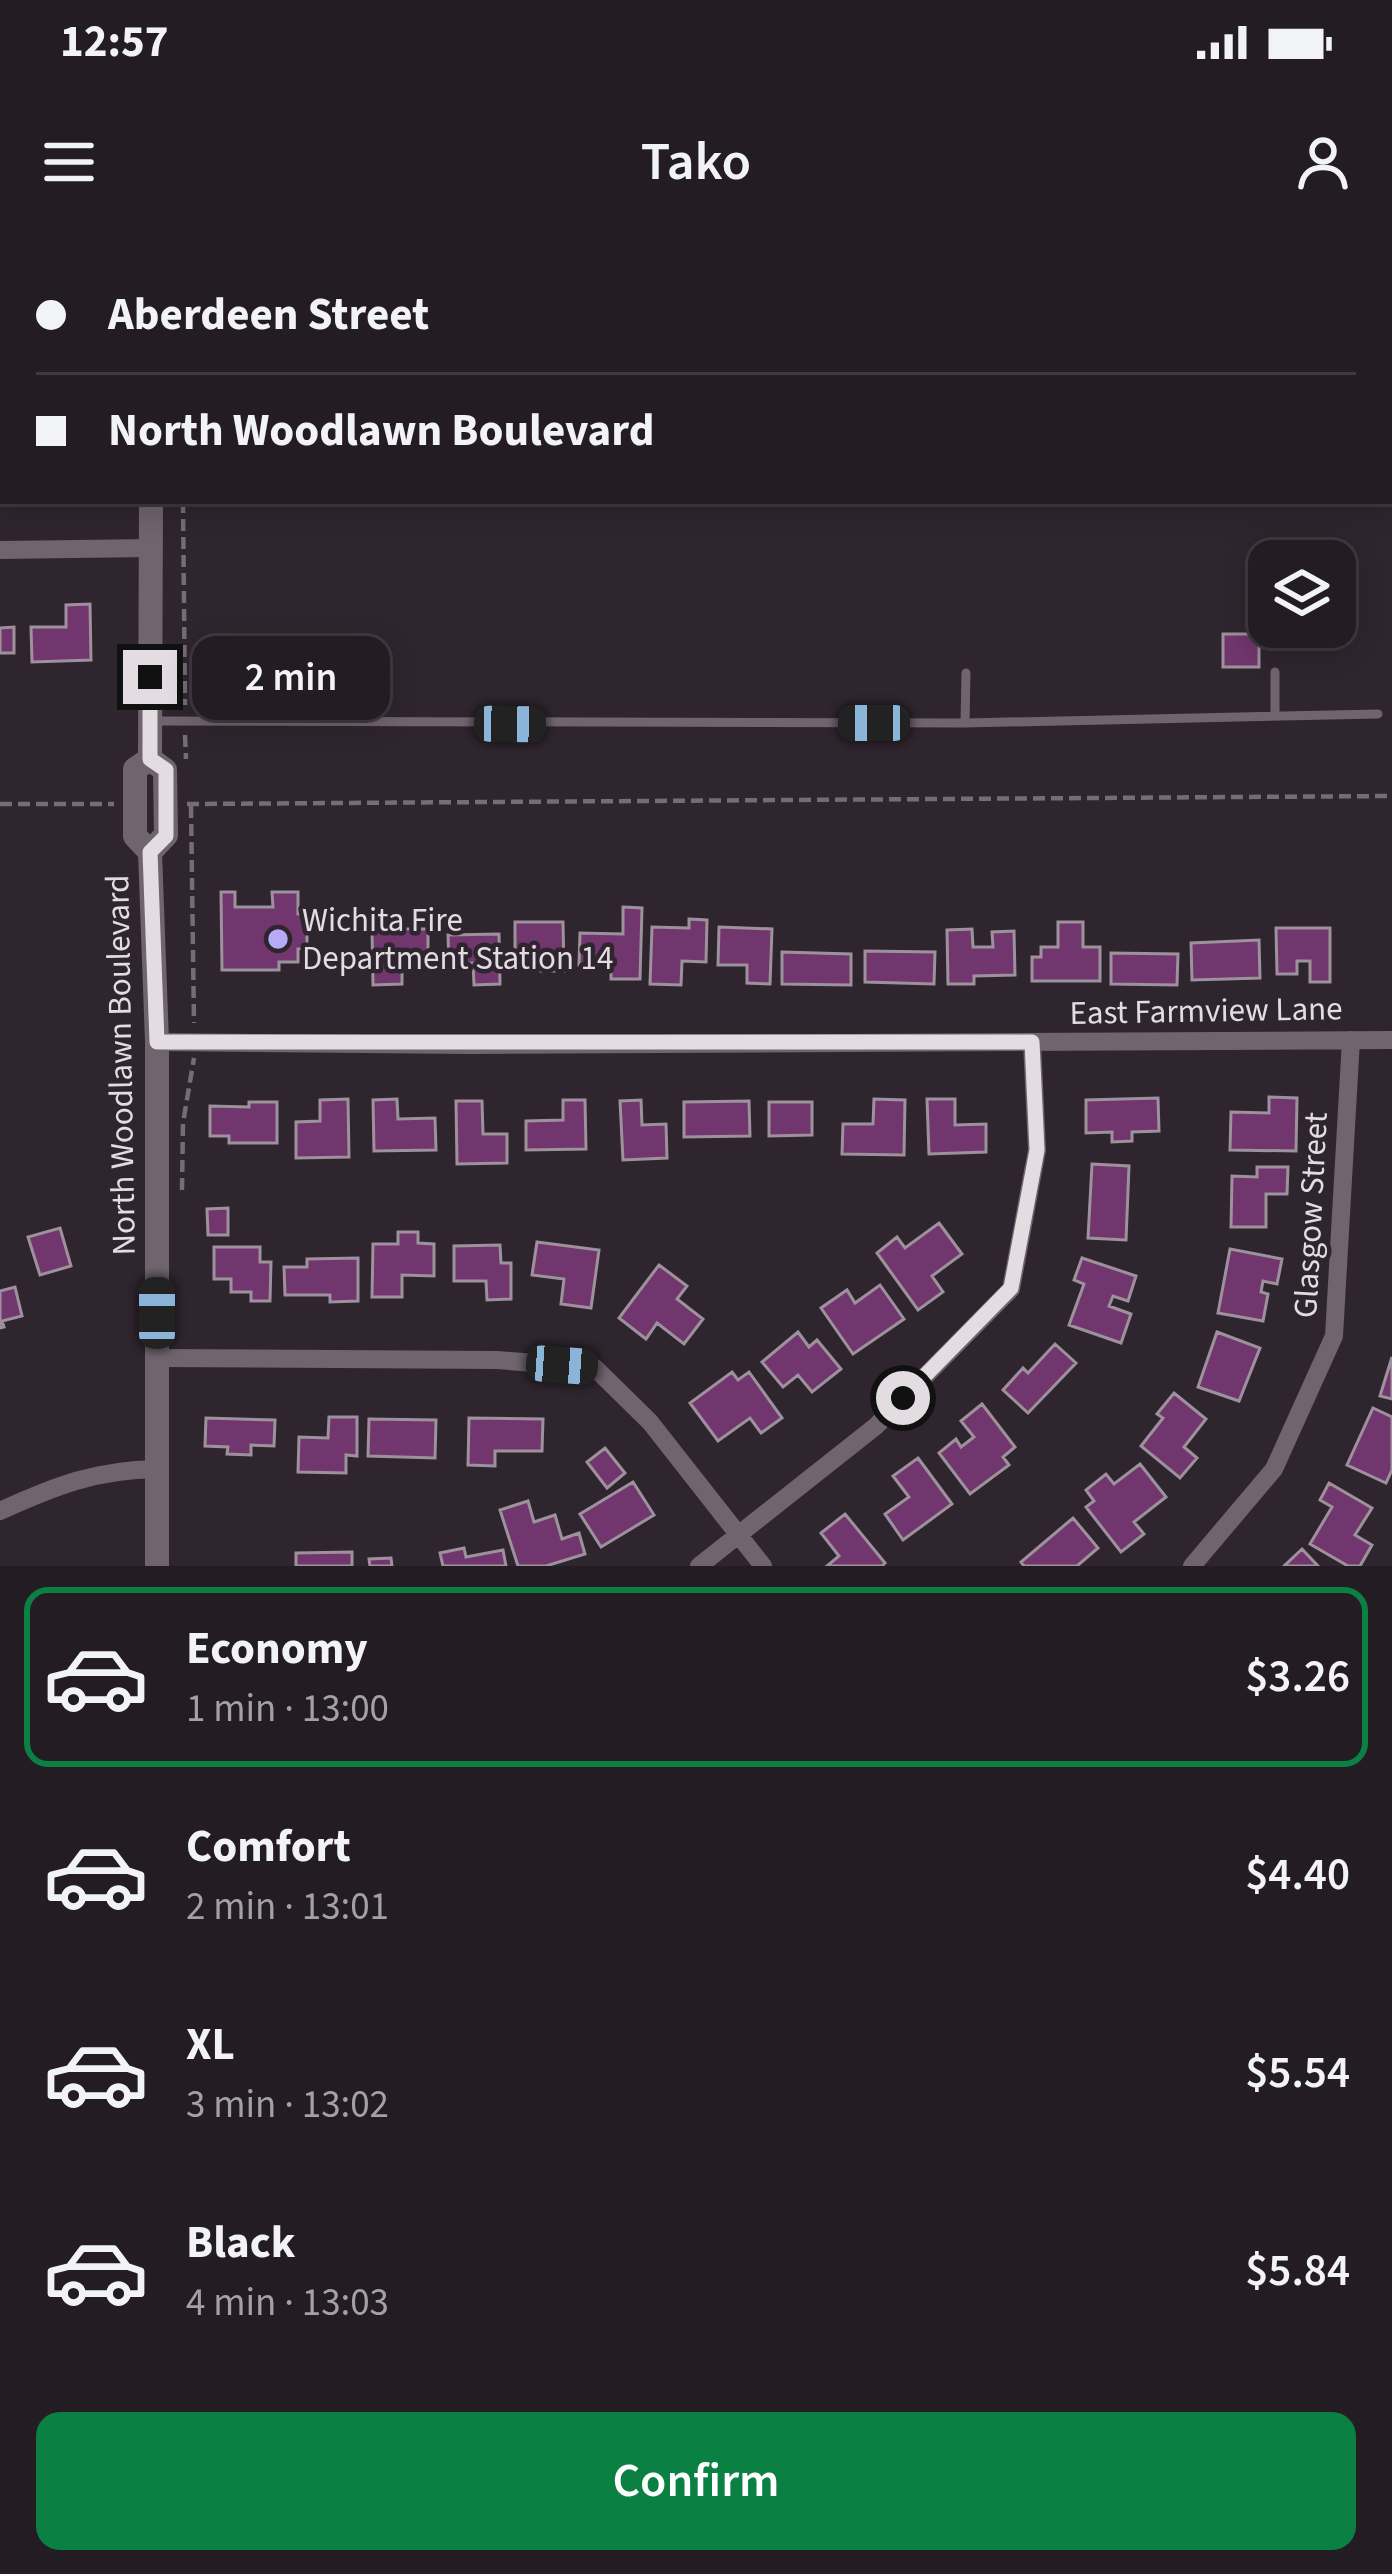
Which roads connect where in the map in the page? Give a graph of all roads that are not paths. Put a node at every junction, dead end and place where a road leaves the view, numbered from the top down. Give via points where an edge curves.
1 (151, 504) edge
2 (151, 548) junction
3 (0, 550) edge
4 (1275, 672) dead end
5 (966, 673) dead end
6 (1378, 714) dead end
7 (1275, 716) junction
8 (149, 721) junction
9 (965, 723) junction
10 (1351, 1040) junction
11 (1392, 1040) edge
12 (157, 1042) junction
13 (1032, 1042) junction
14 (157, 1358) junction
15 (157, 1469) junction
16 (0, 1511) edge
17 (739, 1536) junction
18 (157, 1566) edge
19 (699, 1566) edge
20 (763, 1566) edge
21 (1192, 1566) edge

1 - 2 main road, North Woodlawn Boulevard
2 - 3 street
2 - 8 main road, North Woodlawn Boulevard
4 - 7 lane
5 - 9 lane
6 - 7 lane
7 - 9 lane
8 - 9 lane
8 - 12 main road, North Woodlawn Boulevard via 150,759 135,769 135,836 150,852
10 - 11 street, East Farmview Lane
10 - 13 street, East Farmview Lane
10 - 21 street, Glasgow Street via 1334,1336 1274,1469
12 - 13 street, East Farmview Lane
12 - 14 main road, North Woodlawn Boulevard
13 - 17 street via 1037,1150 1011,1288 876,1426
14 - 15 main road, North Woodlawn Boulevard
14 - 17 street via 595,1368 650,1422
15 - 16 street via 60,1483
15 - 18 main road, North Woodlawn Boulevard
17 - 19 street
17 - 20 street

